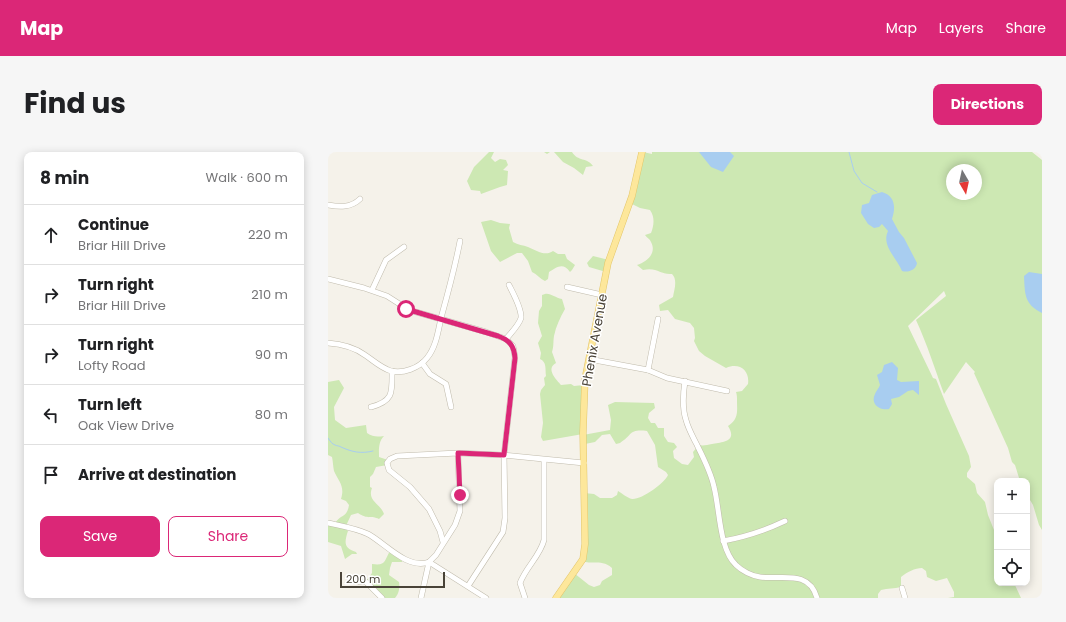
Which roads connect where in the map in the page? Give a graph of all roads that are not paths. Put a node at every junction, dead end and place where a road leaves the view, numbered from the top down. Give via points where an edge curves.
1 (642, 152) edge
2 (360, 200) dead end
3 (328, 205) edge
4 (460, 241) dead end
5 (404, 247) dead end
6 (328, 280) edge
7 (509, 285) dead end
8 (567, 287) dead end
9 (372, 290) junction
10 (602, 296) junction
11 (441, 318) junction
12 (658, 318) dead end
13 (506, 339) junction
14 (328, 343) edge
15 (589, 359) junction
16 (422, 364) junction
17 (648, 370) junction
18 (392, 371) junction
19 (685, 381) junction
20 (727, 390) dead end
21 (371, 407) dead end
22 (450, 407) dead end
23 (458, 453) junction
24 (504, 455) junction
25 (544, 460) junction
26 (584, 463) junction
27 (785, 521) dead end
28 (328, 523) edge
29 (722, 541) junction
30 (443, 542) junction
31 (429, 562) junction
32 (360, 582) dead end
33 (468, 586) junction
34 (902, 588) dead end
35 (382, 598) edge
36 (421, 598) edge
37 (486, 598) edge
38 (525, 598) edge
39 (556, 598) edge
40 (816, 598) edge
41 (906, 598) edge

1 - 10 main road, Phenix Avenue via 632,196 608,263
2 - 3 street via 348,206
4 - 11 street
5 - 9 street via 387,259
6 - 9 street
7 - 13 street via 521,318
8 - 10 street
9 - 11 street via 409,310
10 - 15 main road, Phenix Avenue
11 - 13 street
11 - 16 street via 432,350
12 - 17 street
13 - 24 street via 513,346 515,358
14 - 18 street via 354,349
15 - 17 street
15 - 26 main road, Phenix Avenue via 584,397
16 - 18 street via 406,370
16 - 22 street via 430,374 446,384
17 - 19 street via 667,378
18 - 21 street via 389,398 384,403
19 - 20 street
19 - 29 street via 685,417 714,487
23 - 24 street
23 - 30 street via 460,511 455,525
23 - 30 street via 397,456 387,463 390,470 410,487 429,509
24 - 25 street
24 - 33 street via 503,532
25 - 26 street
25 - 38 street via 544,540 540,552 520,583
26 - 39 main road, Phenix Avenue via 584,555
27 - 29 street via 749,536
28 - 31 street via 368,534 410,560 421,564
29 - 40 street via 735,565 752,576 795,577 808,583
30 - 31 street
31 - 33 street
31 - 36 street
32 - 35 street via 366,582
33 - 37 street
34 - 41 street

